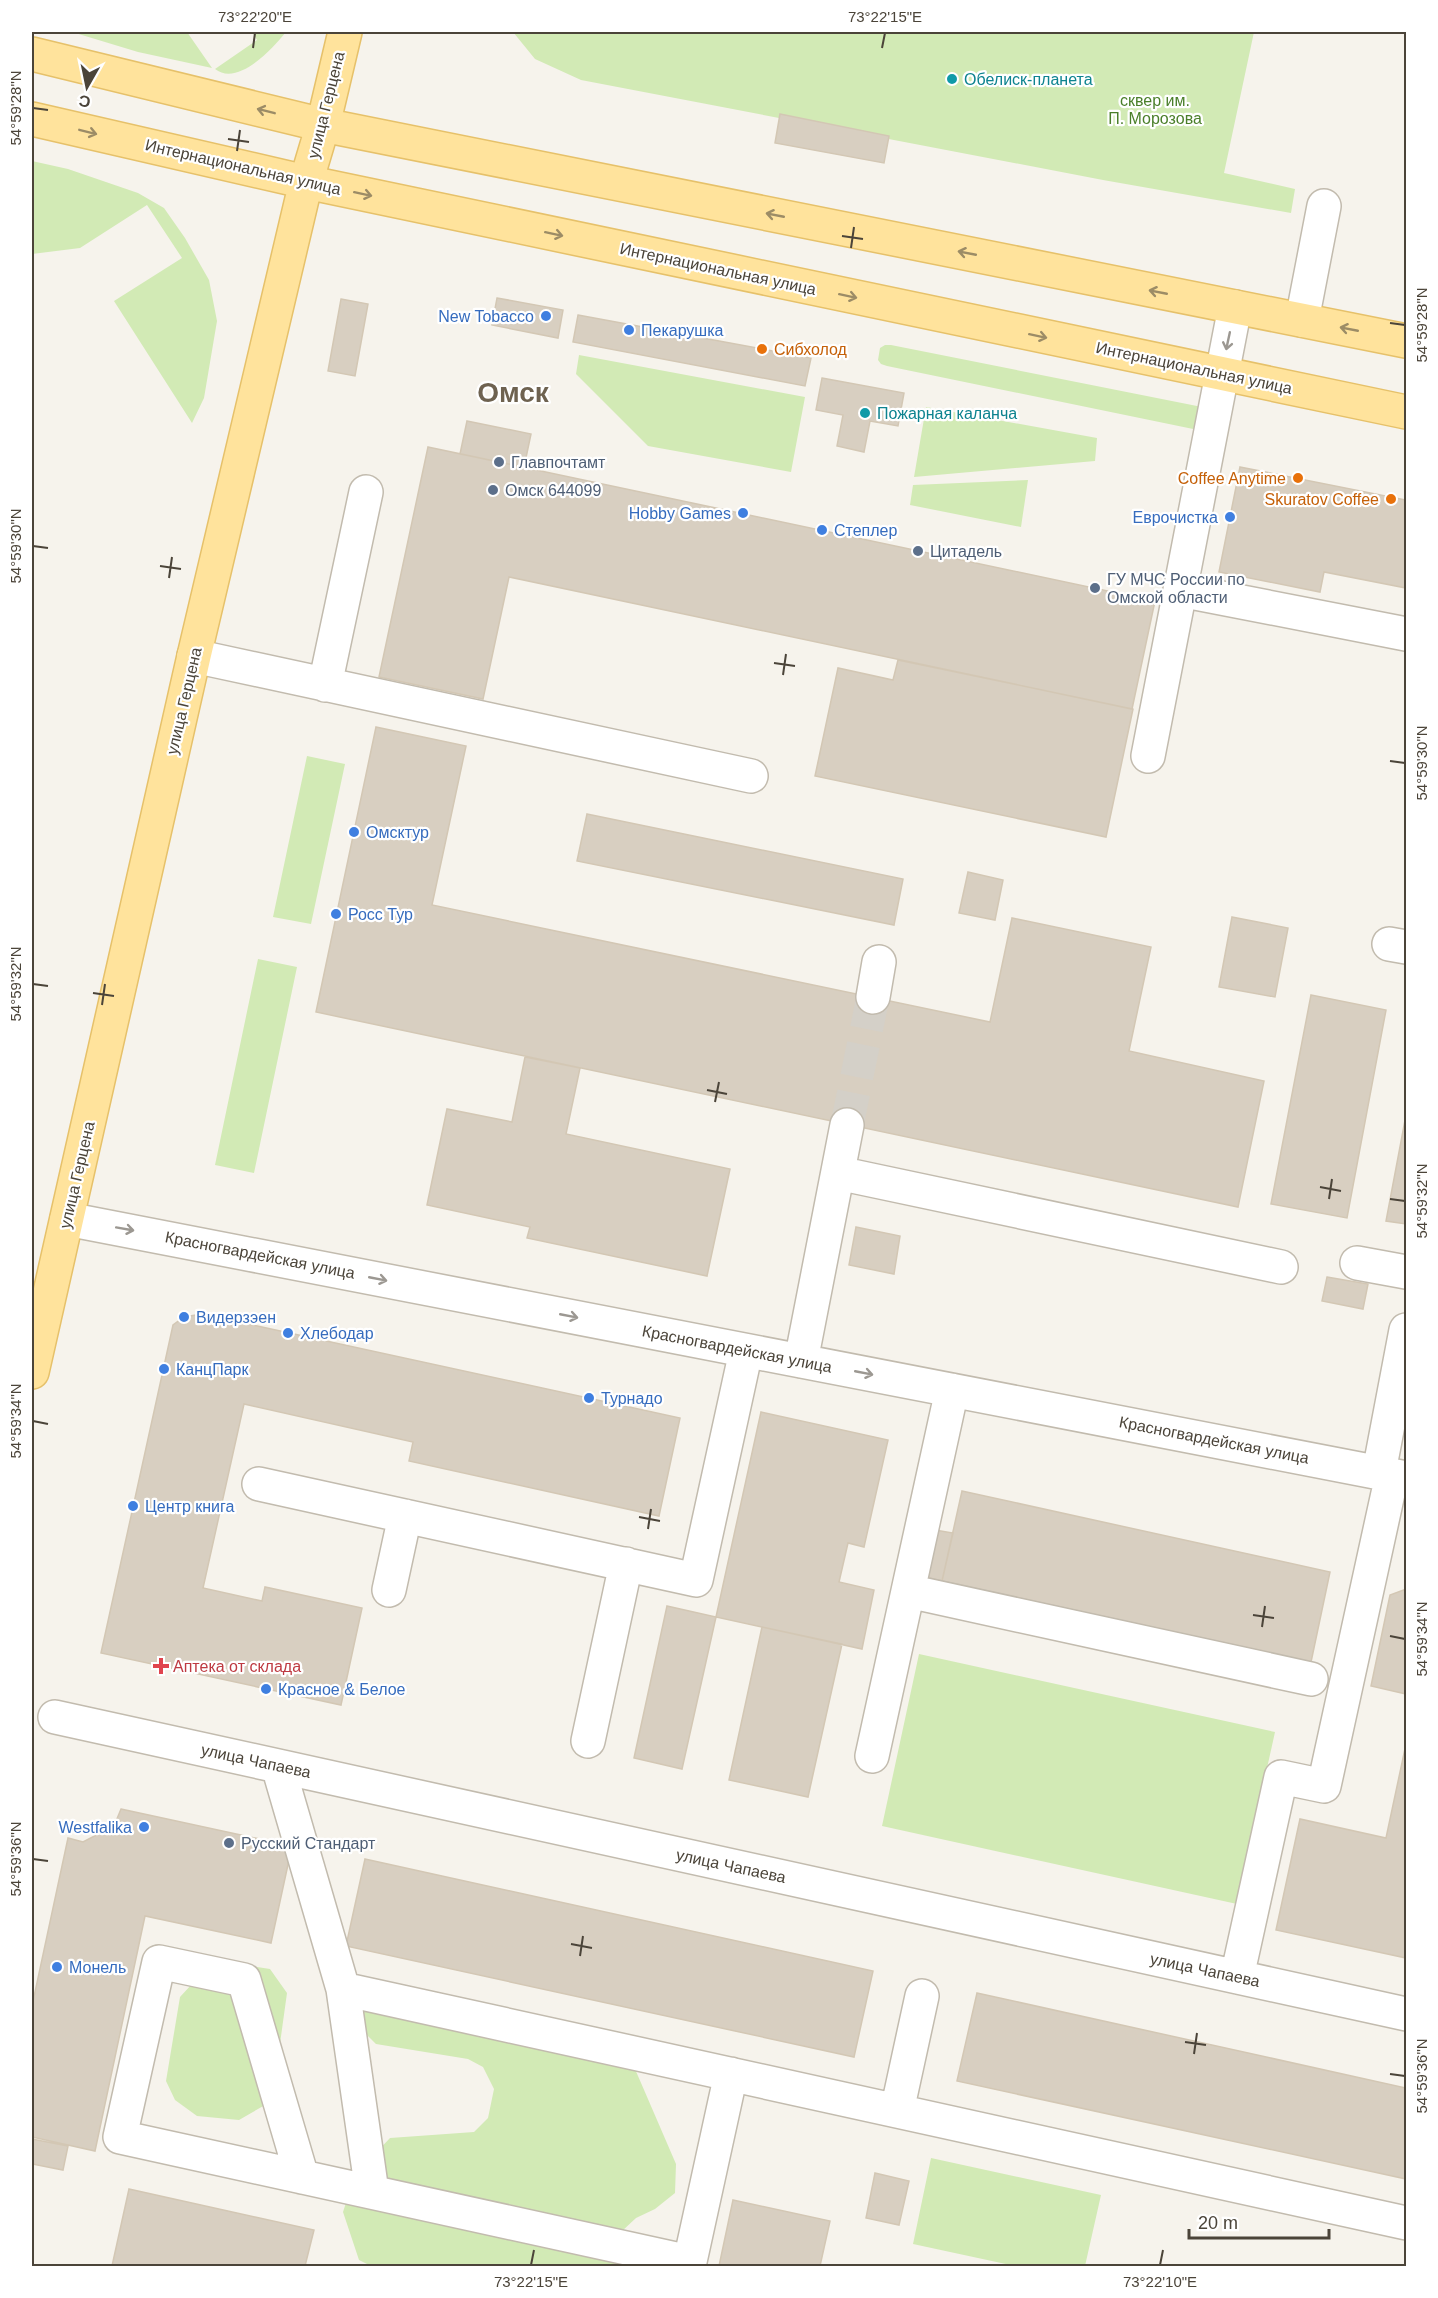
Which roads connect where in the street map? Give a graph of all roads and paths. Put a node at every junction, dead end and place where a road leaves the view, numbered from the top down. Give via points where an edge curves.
1 (345, 32) edge
2 (32, 54) edge
3 (32, 118) edge
4 (323, 125) junction
5 (306, 182) junction
6 (1324, 206) dead end
7 (1235, 307) junction
8 (1302, 320) junction
9 (1407, 341) edge
10 (1221, 374) junction
11 (1407, 412) edge
12 (366, 492) dead end
13 (1180, 590) junction
14 (1407, 634) edge
15 (194, 656) junction
16 (325, 685) junction
17 (1148, 756) dead end
18 (751, 776) dead end
19 (879, 962) dead end
20 (873, 997) tunnel mouth
21 (847, 1125) tunnel mouth
22 (838, 1173) junction
23 (67, 1219) junction
24 (1357, 1263) dead end
25 (1281, 1267) dead end
26 (1407, 1272) edge
27 (1407, 1330) edge
28 (746, 1351) junction
29 (801, 1361) junction
30 (32, 1372) edge
31 (952, 1390) junction
32 (1393, 1475) edge
33 (259, 1484) dead end
34 (405, 1516) junction
35 (626, 1564) junction
36 (389, 1590) dead end
37 (908, 1591) junction
38 (1311, 1679) dead end
39 (55, 1717) dead end
40 (588, 1741) dead end
41 (872, 1756) dead end
42 (278, 1766) junction
43 (1238, 1977) junction
44 (343, 1989) junction
45 (922, 1996) dead end
46 (1407, 2014) edge
47 (731, 2074) junction
48 (897, 2111) junction
49 (302, 2177) junction
50 (372, 2192) junction
51 (1407, 2223) edge
52 (690, 2264) edge

1 - 4 main road, улица Герцена
4 -> 2 main road
3 -> 5 main road, Интернациональная улица
4 - 5 main road, улица Герцена
7 -> 4 main road
5 -> 10 main road, Интернациональная улица
5 - 15 main road, улица Герцена
6 - 8 street
7 - 8 main road
7 -> 10 street
9 -> 8 main road
10 - 11 main road, Интернациональная улица
10 - 13 street
12 - 16 street
13 - 14 street
13 - 17 street
15 - 16 street
15 - 23 main road, улица Герцена
16 - 18 street
19 - 20 street
21 - 22 street
22 - 25 street
22 - 29 street
23 -> 28 street, Красногвардейская улица
23 - 30 main road, улица Герцена
24 - 26 street
27 - 32 street
28 - 29 street, Красногвардейская улица
28 - 35 street via 696,1580
29 -> 31 street, Красногвардейская улица
31 - 32 street, Красногвардейская улица
31 - 37 street
32 - 43 street via 1323,1786 1281,1777
33 - 34 street
34 - 35 street
34 - 36 street
35 - 40 street
37 - 38 street
37 - 41 street
39 - 42 street, улица Чапаева
42 - 43 street, улица Чапаева
42 - 44 street
43 - 46 street, улица Чапаева
44 - 47 street
44 - 50 street
45 - 48 street
47 - 48 street
47 - 52 street
48 - 51 street
49 - 49 street via 120,2137 159,1962 244,1980
49 - 50 street
50 - 52 street

